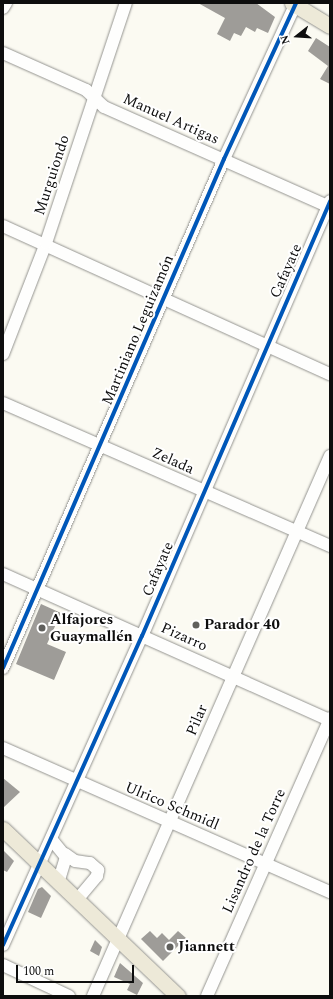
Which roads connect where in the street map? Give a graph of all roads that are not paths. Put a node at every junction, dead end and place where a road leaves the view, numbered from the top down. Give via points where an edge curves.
1 (6, 3) edge
2 (126, 3) edge
3 (294, 4) edge
4 (3, 8) edge
5 (330, 26) edge
6 (3, 53) edge
7 (94, 97) junction
8 (224, 159) junction
9 (329, 204) edge
10 (3, 226) edge
11 (46, 243) junction
12 (165, 298) junction
13 (266, 345) junction
14 (3, 354) edge
15 (330, 374) edge
16 (3, 403) edge
17 (101, 446) junction
18 (330, 456) edge
19 (204, 493) junction
20 (298, 531) junction
21 (330, 546) edge
22 (3, 574) edge
23 (37, 588) junction
24 (142, 636) junction
25 (3, 668) edge
26 (233, 676) junction
27 (330, 719) edge
28 (3, 748) edge
29 (77, 782) junction
30 (171, 824) junction
31 (3, 830) edge
32 (52, 840) junction
33 (65, 854) junction
34 (266, 864) junction
35 (40, 866) junction
36 (58, 883) junction
37 (330, 892) edge
38 (77, 900) junction
39 (119, 940) junction
40 (3, 945) edge
41 (3, 965) edge
42 (69, 996) edge
43 (93, 996) edge
44 (178, 996) edge
45 (207, 996) edge

1 - 4 street
2 - 7 street, Murguiondo
3 - 5 main road
3 - 8 street, Martiniano Leguizamón
6 - 7 street, Manuel Artigas via 86,90
7 - 8 street, Manuel Artigas via 104,107
7 - 11 street, Murguiondo
8 - 9 street, Manuel Artigas
8 - 12 street, Martiniano Leguizamón
9 - 13 street, Cafayate
10 - 11 street
11 - 12 street
11 - 14 street, Murguiondo
12 - 13 street
12 - 17 street, Martiniano Leguizamón
13 - 15 street
13 - 19 street, Cafayate
16 - 17 street, Zelada
17 - 19 street, Zelada
17 - 23 street, Martiniano Leguizamón
18 - 20 street, Pilar
19 - 20 street, Zelada
19 - 24 street, Cafayate
20 - 21 street, Zelada
20 - 26 street, Pilar
22 - 23 street, Pizarro
23 - 24 street, Pizarro
23 - 25 street, Martiniano Leguizamón
24 - 26 street, Pizarro
24 - 29 street, Cafayate
26 - 27 street, Pizarro
26 - 30 street, Pilar
27 - 34 street, Lisandro de la Torre
28 - 29 street, Ulrico Schmidl
29 - 30 street, Ulrico Schmidl
29 - 32 street, Cafayate
30 - 34 street, Ulrico Schmidl
30 - 39 street, Pilar
31 - 35 main road
32 - 33 street
32 - 35 street, Cafayate
33 - 36 street via 66,860
33 - 38 street via 75,861 90,863 98,870 97,876
34 - 37 street, Ulrico Schmidl
34 - 45 street, Lisandro de la Torre
35 - 36 main road
35 - 40 street, Cafayate
36 - 38 main road
38 - 39 main road
39 - 43 street, Pilar
39 - 44 main road
41 - 42 street

